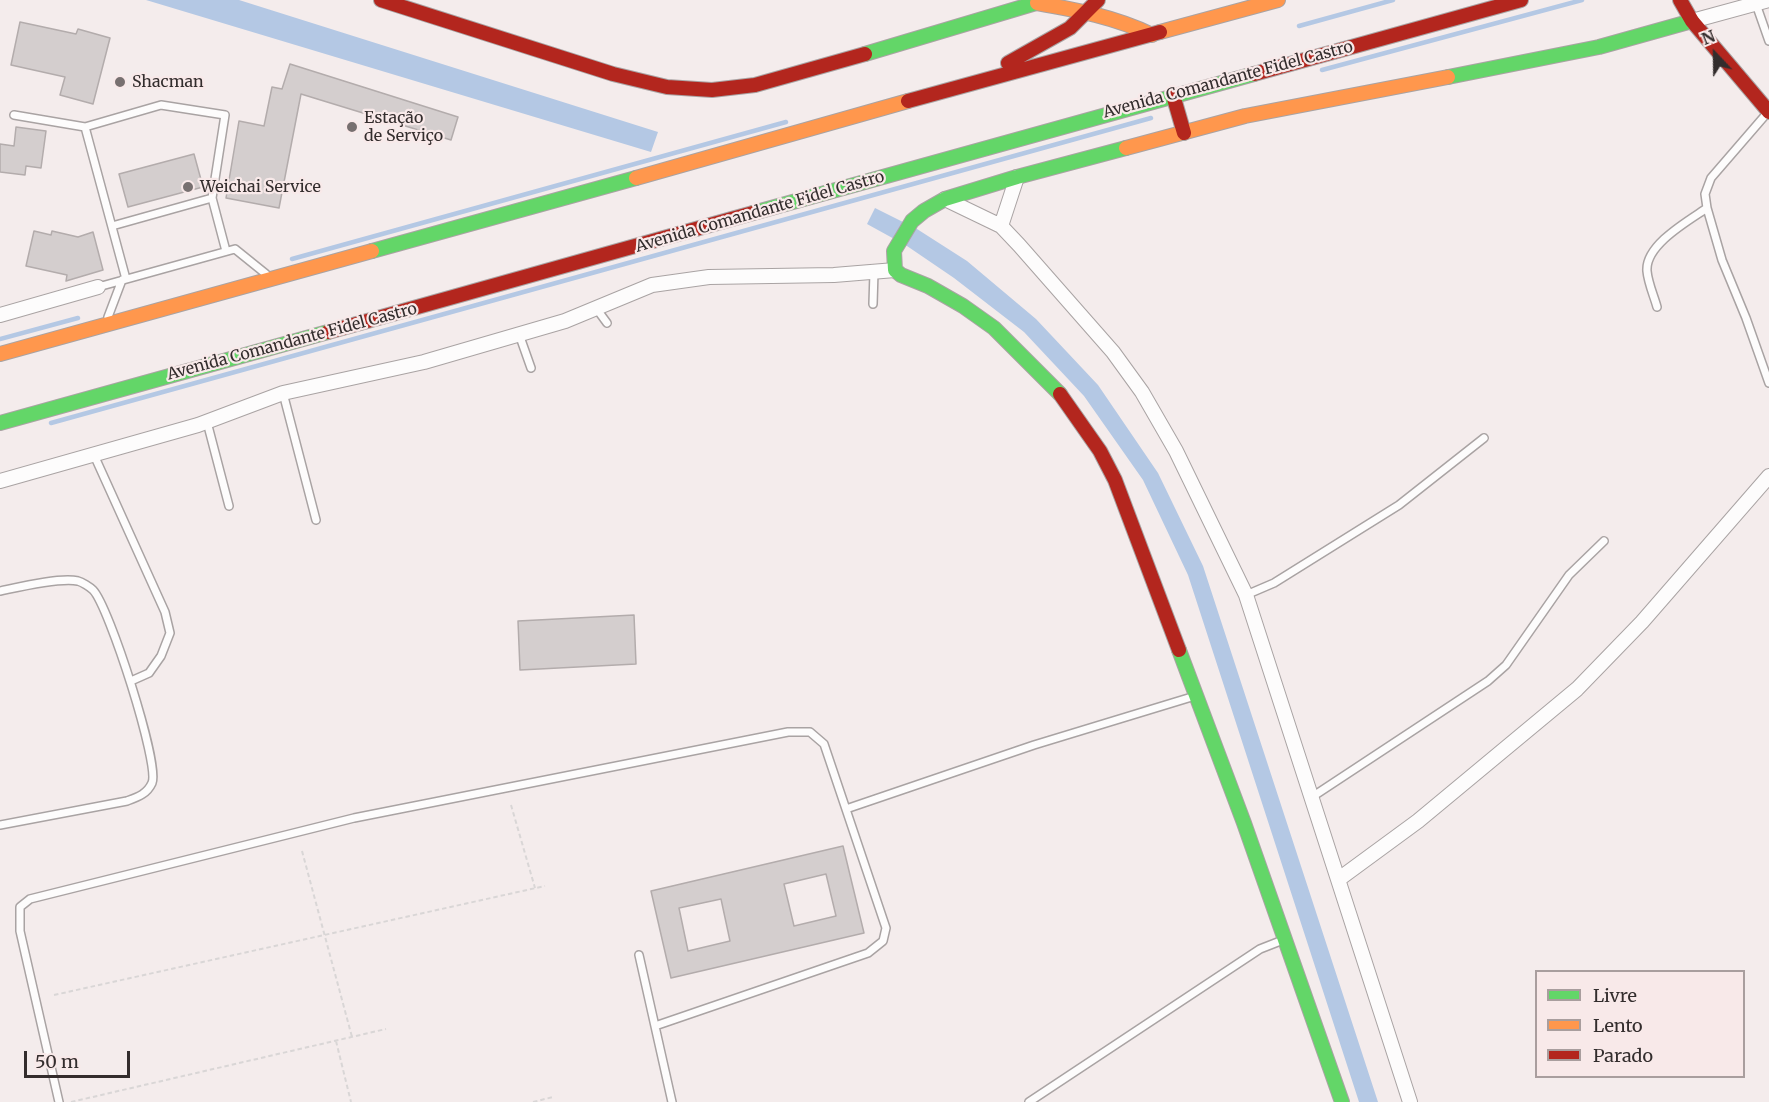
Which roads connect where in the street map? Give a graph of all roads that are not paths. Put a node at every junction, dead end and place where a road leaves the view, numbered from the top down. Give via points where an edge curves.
1 (381, 0) edge
2 (1098, 0) edge
3 (1278, 0) edge
4 (1521, 0) edge
5 (1680, 0) edge
6 (1760, 1) edge
7 (1042, 2) edge
8 (1118, 6) dead end
9 (1088, 12) junction
10 (1692, 21) junction
11 (1129, 24) junction
12 (1152, 35) junction
13 (1769, 40) edge
14 (937, 93) junction
15 (1173, 95) junction
16 (1769, 112) edge
17 (14, 115) dead end
18 (85, 127) junction
19 (1184, 133) junction
20 (1017, 177) junction
21 (212, 198) junction
22 (945, 200) junction
23 (1707, 208) junction
24 (112, 226) junction
25 (1001, 226) junction
26 (226, 251) junction
27 (895, 270) junction
28 (874, 272) junction
29 (124, 279) junction
30 (273, 280) junction
31 (98, 287) joint
32 (873, 304) dead end
33 (596, 308) junction
34 (1658, 308) dead end
35 (0, 315) edge
36 (607, 323) dead end
37 (105, 326) junction
38 (519, 334) junction
39 (0, 354) edge
40 (531, 368) dead end
41 (1769, 383) edge
42 (283, 393) junction
43 (207, 422) junction
44 (0, 423) edge
45 (1484, 438) dead end
46 (94, 454) junction
47 (1769, 476) edge
48 (0, 481) edge
49 (229, 506) dead end
50 (316, 520) dead end
51 (1604, 541) dead end
52 (0, 591) edge
53 (1246, 595) junction
54 (131, 681) junction
55 (1196, 696) junction
56 (1312, 797) junction
57 (846, 809) junction
58 (0, 825) edge
59 (1340, 879) junction
60 (1285, 939) junction
61 (639, 955) dead end
62 (655, 1026) junction
63 (1338, 1101) edge
64 (59, 1102) edge
65 (672, 1102) edge
66 (1029, 1102) edge
67 (1410, 1102) edge

1 - 7 main road via 613,74 667,87 712,90 755,85
2 - 9 main road
3 - 12 main road
4 - 15 main road, Avenida Comandante Fidel Castro
5 - 10 main road
6 - 10 street
6 - 13 lane
7 - 9 main road
8 - 11 main road
9 - 11 main road
9 - 14 main road via 1050,41 995,70
10 - 16 main road
10 - 19 main road via 1599,47 1245,116
11 - 12 main road
12 - 14 main road
14 - 30 main road
15 - 19 main road
15 - 44 main road, Avenida Comandante Fidel Castro
16 - 23 lane via 1711,178 1705,194
17 - 18 lane
18 - 21 lane via 161,105 225,116
18 - 24 lane
19 - 20 main road
20 - 22 main road
20 - 25 street
21 - 24 lane
21 - 26 lane
22 - 25 street
22 - 27 main road via 912,220 894,251
23 - 34 lane via 1674,230 1654,250 1646,270
23 - 41 lane via 1722,260
24 - 29 lane
25 - 53 street via 1113,352 1142,392 1176,451
26 - 29 lane
26 - 30 lane via 235,249
27 - 28 street
27 - 55 main road via 963,306 994,328 1064,398 1080,420 1115,480
28 - 32 lane
28 - 33 street via 709,277 652,285
29 - 31 lane
29 - 37 lane
30 - 37 main road
31 - 35 street
33 - 36 lane
33 - 38 street
37 - 39 main road
38 - 40 lane
38 - 42 street via 424,362
42 - 43 street
42 - 50 lane
43 - 46 street
43 - 49 lane
45 - 53 lane via 1399,505 1274,583
46 - 48 street
46 - 54 lane via 165,612 170,633 149,673
47 - 59 street via 1642,622 1577,689 1426,814
51 - 56 lane via 1569,575 1506,665 1488,681
52 - 54 lane via 47,582 79,581 94,591
53 - 56 street
54 - 58 lane via 153,765 153,781 145,794 127,801
55 - 57 lane via 1034,744
55 - 60 main road
56 - 59 street
57 - 62 lane via 886,928 884,941 868,953
57 - 64 lane via 824,744 810,732 788,732 354,819 30,899 20,907 20,931
59 - 67 street
60 - 63 main road
60 - 66 lane via 1260,949
61 - 62 lane
62 - 65 lane

